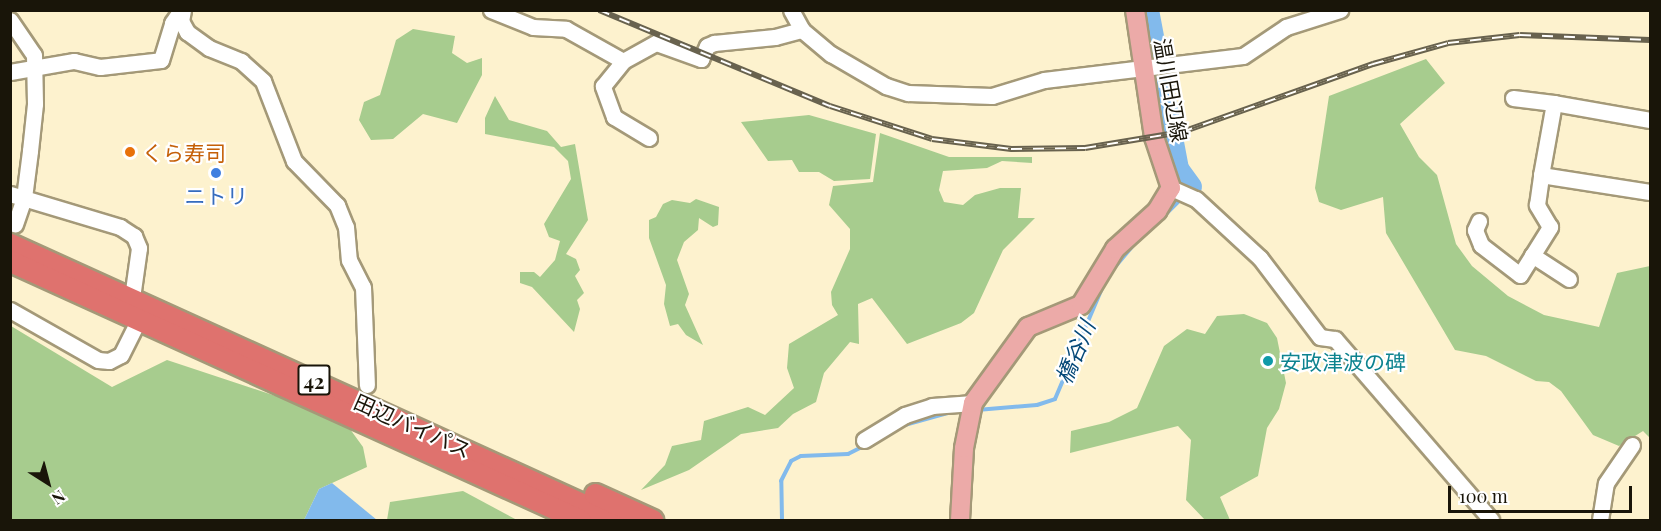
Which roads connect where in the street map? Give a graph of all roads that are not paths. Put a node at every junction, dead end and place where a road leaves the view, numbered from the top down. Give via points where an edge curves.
1 (182, 10) edge
2 (491, 10) edge
3 (791, 10) edge
4 (1135, 10) edge
5 (1340, 10) edge
6 (10, 20) edge
7 (802, 30) junction
8 (623, 61) junction
9 (1148, 66) junction
10 (34, 68) junction
11 (10, 72) edge
12 (1513, 98) dead end
13 (1554, 103) junction
14 (1650, 120) edge
15 (649, 138) dead end
16 (1541, 175) junction
17 (1175, 188) junction
18 (1650, 192) edge
19 (17, 196) edge
20 (1479, 221) dead end
21 (13, 234) edge
22 (1532, 255) junction
23 (10, 261) edge
24 (1569, 279) dead end
25 (132, 298) junction
26 (10, 310) edge
27 (139, 319) junction
28 (367, 385) dead end
29 (972, 411) junction
30 (864, 440) dead end
31 (1632, 445) dead end
32 (464, 448) junction
33 (578, 520) edge
34 (616, 520) edge
35 (652, 520) edge
36 (960, 520) edge
37 (1491, 520) edge
38 (1600, 520) edge

1 - 10 street via 172,23 161,60 100,67 74,61
1 - 28 street via 181,21 187,32 209,48 241,61 263,81 294,161 337,205 346,227 349,260 363,287
2 - 8 street via 533,27 566,29
3 - 7 street
4 - 9 main road, 温川田辺線
5 - 9 street via 1286,27 1243,56
6 - 10 street via 34,55
7 - 8 street via 714,43 707,46 701,59 656,43
7 - 9 street via 854,69 908,93 992,96 1044,80
8 - 15 street via 603,86 614,117
9 - 17 main road, 温川田辺線 via 1154,137
10 - 11 street
10 - 19 street via 35,104
12 - 13 street
13 - 14 street
13 - 16 street
16 - 18 street
16 - 22 street via 1537,205 1550,227
17 - 29 main road via 1157,211 1115,249 1081,305 1028,327
17 - 37 street via 1196,199 1260,258 1320,337 1335,339
19 - 21 street
19 - 25 street via 120,227 134,236 139,248
20 - 22 street via 1475,230 1481,246 1520,275
21 - 25 highway, 田辺バイパス / 42
22 - 24 street
23 - 27 highway, 田辺バイパス / 42
25 - 32 highway, 田辺バイパス / 42
26 - 27 street via 98,360 109,361 121,356
27 - 33 highway, 田辺バイパス / 42
29 - 30 street via 932,406 905,415
29 - 36 main road
31 - 38 street via 1606,483
32 - 34 highway, 田辺バイパス / 42
32 - 35 highway via 598,496

